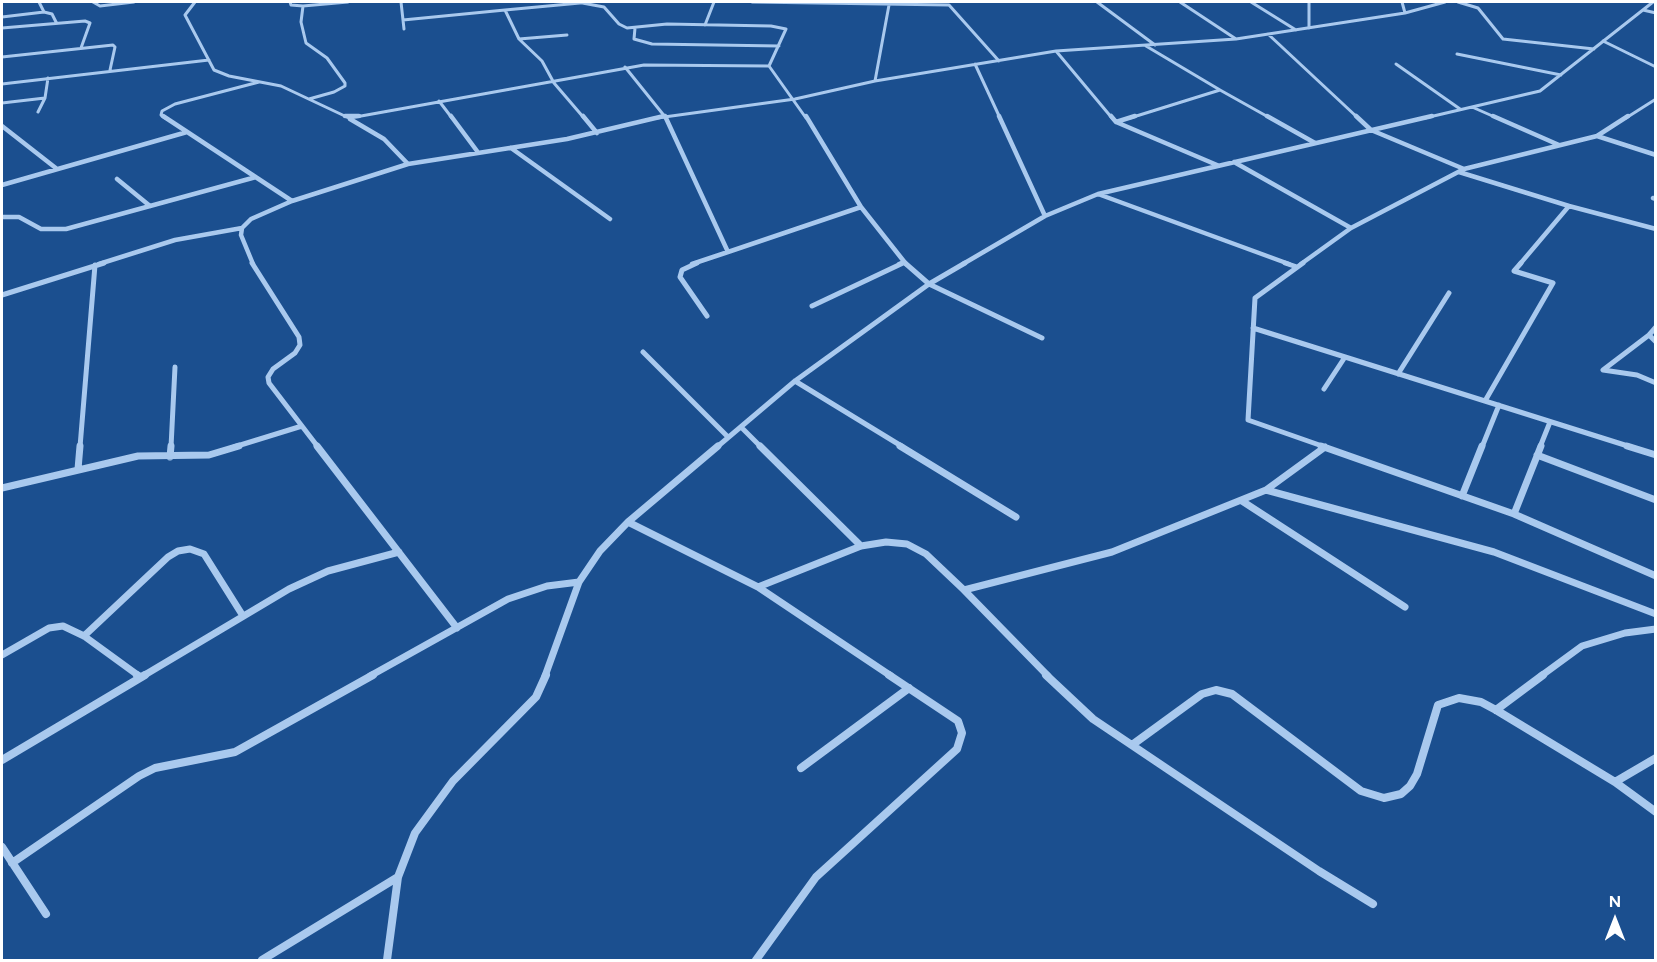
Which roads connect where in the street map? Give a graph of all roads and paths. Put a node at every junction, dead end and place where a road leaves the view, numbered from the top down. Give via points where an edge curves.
1 (39, 2) edge
2 (93, 2) edge
3 (134, 2) edge
4 (195, 2) edge
5 (290, 2) edge
6 (348, 2) edge
7 (401, 2) edge
8 (579, 2) edge
9 (714, 2) edge
10 (752, 2) edge
11 (1097, 2) edge
12 (1180, 2) edge
13 (1251, 2) edge
14 (1309, 2) edge
15 (1402, 2) edge
16 (1445, 2) edge
17 (1458, 2) edge
18 (1653, 2) edge
19 (846, 3) edge
20 (924, 3) edge
21 (890, 4) junction
22 (303, 6) junction
23 (505, 10) junction
24 (1643, 10) junction
25 (44, 12) junction
26 (1405, 13) junction
27 (1656, 13) edge
28 (2, 17) edge
29 (403, 20) junction
30 (56, 22) junction
31 (705, 25) junction
32 (2, 28) edge
33 (635, 28) junction
34 (1309, 28) junction
35 (404, 29) dead end
36 (1296, 30) junction
37 (567, 34) dead end
38 (1268, 34) junction
39 (519, 39) junction
40 (1236, 39) junction
41 (1603, 41) junction
42 (1156, 45) junction
43 (779, 46) junction
44 (1146, 46) junction
45 (81, 48) junction
46 (1594, 49) junction
47 (1056, 51) junction
48 (1457, 54) dead end
49 (2, 57) edge
50 (209, 60) junction
51 (999, 61) junction
52 (975, 64) junction
53 (1396, 64) dead end
54 (769, 66) junction
55 (625, 67) junction
56 (1656, 67) edge
57 (110, 70) junction
58 (1560, 75) junction
59 (48, 78) junction
60 (262, 81) junction
61 (875, 81) junction
62 (554, 83) junction
63 (2, 84) edge
64 (1220, 90) junction
65 (45, 98) junction
66 (309, 99) junction
67 (795, 99) junction
68 (1656, 99) edge
69 (439, 101) junction
70 (2, 104) edge
71 (1472, 107) junction
72 (1460, 109) junction
73 (38, 112) dead end
74 (665, 116) junction
75 (349, 118) junction
76 (1116, 122) junction
77 (2, 126) edge
78 (1371, 130) junction
79 (187, 132) junction
80 (597, 133) junction
81 (1597, 136) junction
82 (1316, 142) junction
83 (1560, 145) junction
84 (510, 148) junction
85 (477, 152) junction
86 (1656, 155) edge
87 (1233, 161) junction
88 (408, 164) junction
89 (1218, 165) junction
90 (57, 169) junction
91 (1462, 170) junction
92 (256, 177) junction
93 (117, 179) dead end
94 (2, 185) edge
95 (1098, 194) junction
96 (292, 201) junction
97 (150, 206) junction
98 (1569, 206) junction
99 (861, 207) junction
100 (1045, 216) junction
101 (2, 217) edge
102 (610, 219) dead end
103 (242, 228) junction
104 (1351, 228) junction
105 (1656, 229) edge
106 (728, 252) junction
107 (904, 262) junction
108 (95, 265) junction
109 (1297, 267) junction
110 (928, 284) junction
111 (1449, 293) dead end
112 (2, 295) edge
113 (812, 306) dead end
114 (707, 315) dead end
115 (1656, 327) edge
116 (1253, 328) junction
117 (1649, 335) junction
118 (1042, 338) dead end
119 (1656, 342) edge
120 (643, 352) dead end
121 (1345, 357) junction
122 (174, 367) dead end
123 (1398, 374) junction
124 (795, 381) junction
125 (1656, 383) edge
126 (1324, 389) dead end
127 (1485, 401) junction
128 (1499, 405) junction
129 (1550, 422) junction
130 (302, 426) junction
131 (741, 427) junction
132 (728, 437) junction
133 (1324, 447) junction
134 (1537, 455) junction
135 (1656, 455) edge
136 (170, 457) junction
137 (78, 470) junction
138 (2, 488) edge
139 (1266, 490) junction
140 (1462, 496) junction
141 (1656, 500) edge
142 (1242, 501) junction
143 (1514, 514) junction
144 (1016, 517) dead end
145 (628, 522) junction
146 (861, 546) junction
147 (399, 552) junction
148 (1656, 576) edge
149 (579, 582) junction
150 (758, 587) junction
151 (964, 590) junction
152 (1405, 607) dead end
153 (1656, 614) edge
154 (243, 616) junction
155 (457, 628) junction
156 (1656, 629) edge
157 (84, 636) junction
158 (2, 655) edge
159 (140, 677) junction
160 (909, 688) junction
161 (1496, 710) junction
162 (1132, 745) junction
163 (1656, 758) edge
164 (2, 760) edge
165 (801, 768) dead end
166 (1615, 782) junction
167 (1656, 812) edge
168 (2, 847) edge
169 (12, 863) junction
170 (398, 877) junction
171 (1373, 904) dead end
172 (45, 914) dead end
173 (262, 960) edge
174 (387, 960) edge
175 (756, 960) edge

1 - 25 street
2 - 3 street via 100,6
4 - 50 street via 185,15
5 - 22 street
6 - 22 street
7 - 29 street
8 - 23 street
8 - 33 street via 604,7 619,24
9 - 31 street
10 - 19 street
11 - 42 street
12 - 40 street
13 - 36 street
14 - 34 street
15 - 26 street
16 - 26 street
17 - 46 street via 1478,8 1503,39
18 - 24 street
19 - 21 street
20 - 21 street
20 - 51 street via 949,5
21 - 61 street
22 - 66 street via 306,43 327,58 345,83 345,87 334,92
23 - 29 street
23 - 39 street
24 - 27 street
24 - 41 street
25 - 28 street
25 - 30 street via 52,14
26 - 34 street
29 - 35 street
30 - 32 street
30 - 45 street via 90,23
31 - 33 street
31 - 43 street via 783,27 787,31
33 - 43 street via 634,39 652,44
34 - 36 street
36 - 38 street
37 - 39 street
38 - 40 street
38 - 78 street
39 - 62 street via 542,61
40 - 42 street
41 - 46 street
41 - 56 street
42 - 44 street
43 - 54 street
44 - 47 street
44 - 64 street
45 - 49 street
45 - 57 street via 115,47
46 - 58 street
47 - 51 street
47 - 76 street
48 - 58 street
50 - 57 street
50 - 60 street via 220,74
51 - 52 street
52 - 61 street
52 - 100 street
53 - 72 street
54 - 55 street via 663,63
54 - 67 street
55 - 62 street
55 - 74 street
57 - 59 street
58 - 71 street via 1540,91
59 - 63 street
59 - 65 street
60 - 66 street
60 - 79 street via 162,111 161,115
61 - 67 street
62 - 69 street
62 - 80 street
64 - 76 street
64 - 82 street
65 - 70 street
65 - 73 street
66 - 75 street
67 - 74 street
67 - 99 street
68 - 81 street
69 - 75 street
69 - 85 street
71 - 72 street
71 - 83 street
72 - 78 street
74 - 80 street
74 - 106 street
75 - 88 street via 384,139
76 - 89 street
77 - 90 street
78 - 82 street
78 - 91 street
79 - 90 street
79 - 92 street
80 - 84 street
81 - 83 street
81 - 86 street
82 - 87 street
83 - 91 street
84 - 85 street
84 - 102 street
85 - 88 street
87 - 89 street
87 - 104 street
88 - 96 street
89 - 95 street
90 - 94 street
91 - 98 street
91 - 104 street
92 - 96 street
92 - 97 street
93 - 97 street
95 - 100 street
95 - 109 street
96 - 103 street via 251,219
97 - 101 street via 66,229 36,228 18,217
98 - 105 street
98 - 127 street via 1514,271 1553,283
99 - 106 street
99 - 107 street
100 - 110 street
103 - 108 street via 175,240
103 - 130 street via 248,256 298,337 300,345 295,353 268,377
104 - 109 street
106 - 114 street via 682,270 680,277
107 - 110 street
107 - 113 street
108 - 112 street
108 - 137 street
109 - 116 street via 1255,298
110 - 118 street
110 - 124 street
111 - 123 street
115 - 117 street
116 - 121 street
116 - 133 street via 1248,420
117 - 119 street
117 - 125 street via 1603,370 1637,375
120 - 132 street
121 - 123 street
121 - 126 street
122 - 136 street
123 - 127 street
124 - 131 street
124 - 144 street
127 - 128 street
128 - 129 street
128 - 140 street
129 - 134 street
129 - 135 street
130 - 136 street via 209,456
130 - 147 street
131 - 132 street
131 - 146 street
132 - 145 street
133 - 139 street
133 - 140 street
134 - 141 street
134 - 143 street
136 - 137 street via 138,456
137 - 138 street
139 - 142 street
139 - 153 street via 1494,552
140 - 143 street
142 - 151 street via 1112,552
142 - 152 street
143 - 148 street
145 - 149 street via 600,551
145 - 150 street
146 - 150 street
146 - 151 street via 906,544 926,555
147 - 154 street via 328,571
147 - 155 street
149 - 155 street via 530,590
149 - 170 street via 536,697 453,781 415,833
150 - 160 street
151 - 162 street via 1068,697
154 - 157 street via 204,554 190,549 168,557
154 - 159 street
155 - 169 street via 235,752 166,765 139,776
156 - 161 street via 1625,633 1582,646
157 - 158 street via 63,626 49,628
157 - 159 street
159 - 164 street
160 - 165 street
160 - 175 street via 958,721 963,733 957,749 816,877
161 - 162 street via 1459,698 1438,705 1417,774 1401,794 1384,798 1361,791 1232,694 1216,690 1202,694
161 - 166 street
162 - 171 street
163 - 166 street
166 - 167 street
168 - 169 street
169 - 172 street
170 - 173 street
170 - 174 street

